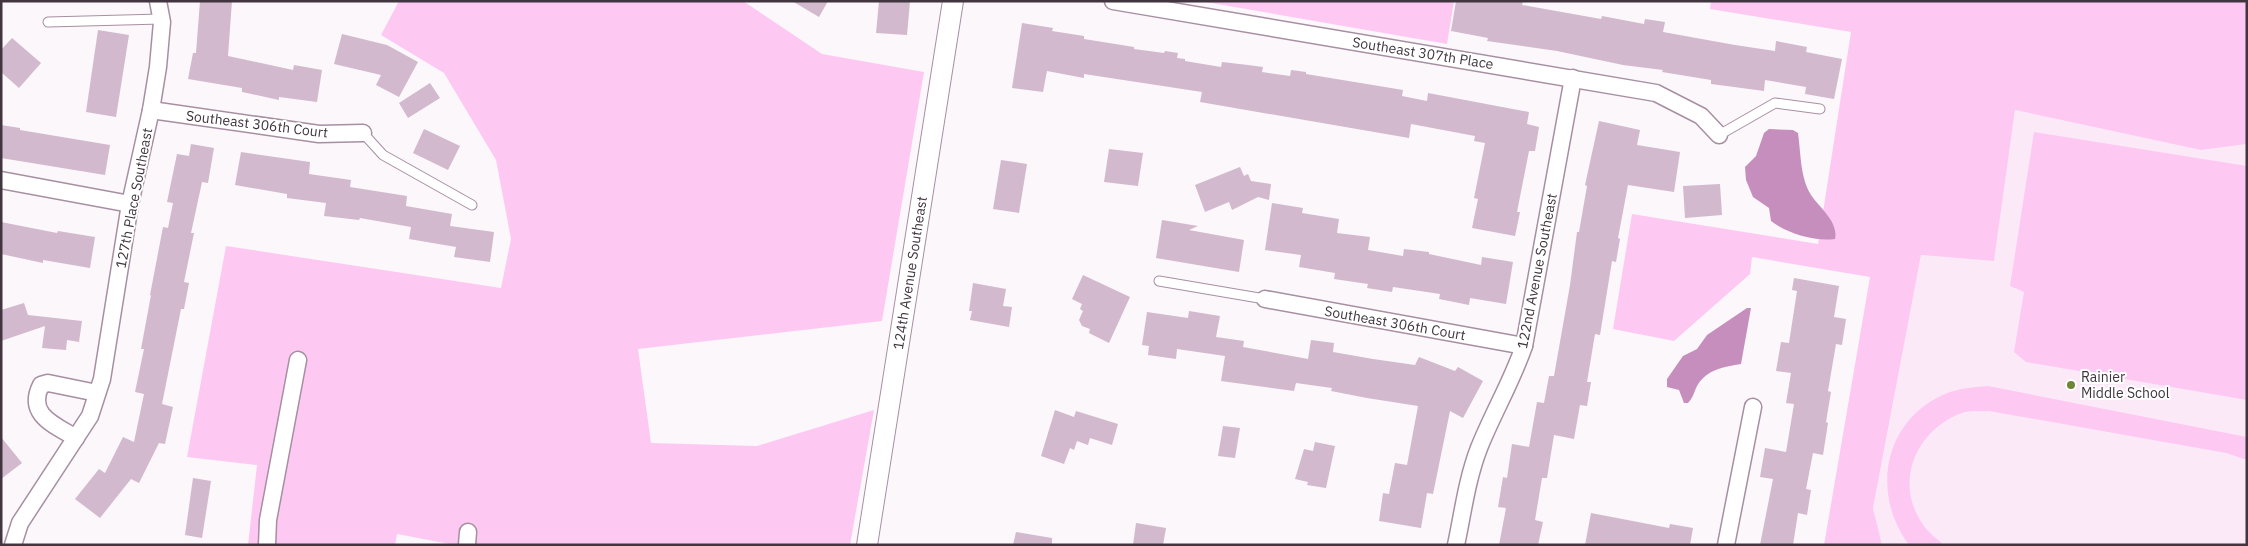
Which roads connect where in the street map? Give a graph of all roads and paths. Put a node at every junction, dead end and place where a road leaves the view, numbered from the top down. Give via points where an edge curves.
1 (158, 1) edge
2 (953, 1) edge
3 (1114, 1) edge
4 (161, 19) junction
5 (48, 22) dead end
6 (1573, 78) junction
7 (152, 110) junction
8 (1820, 110) dead end
9 (363, 133) joint
10 (1719, 135) joint
11 (1, 180) edge
12 (130, 204) junction
13 (472, 205) dead end
14 (1159, 281) dead end
15 (1265, 299) joint
16 (1524, 346) junction
17 (298, 360) dead end
18 (97, 393) junction
19 (1753, 406) dead end
20 (76, 438) junction
21 (12, 545) edge
22 (267, 545) edge
23 (867, 545) edge
24 (1456, 545) edge
25 (1726, 545) edge

1 - 4 street, 127th Place Southeast
2 - 23 street, 124th Avenue Southeast
3 - 6 street, Southeast 307th Place
4 - 5 lane
4 - 7 street, 127th Place Southeast
6 - 10 street, Southeast 307th Place via 1656,93 1701,116
6 - 16 street, 122nd Avenue Southeast
7 - 9 street, Southeast 306th Court via 319,134
7 - 12 street, 127th Place Southeast
8 - 10 lane via 1775,103
9 - 13 lane via 383,155
11 - 12 street
12 - 18 street, 127th Place Southeast via 102,379
14 - 15 lane
15 - 16 street, Southeast 306th Court
16 - 24 street, 122nd Avenue Southeast via 1471,472
17 - 22 street via 268,520
18 - 20 street, 127th Place Southeast via 90,416
18 - 20 street via 48,383 41,385 37,393 38,410
19 - 25 street
20 - 21 street, 127th Place Southeast via 20,523

